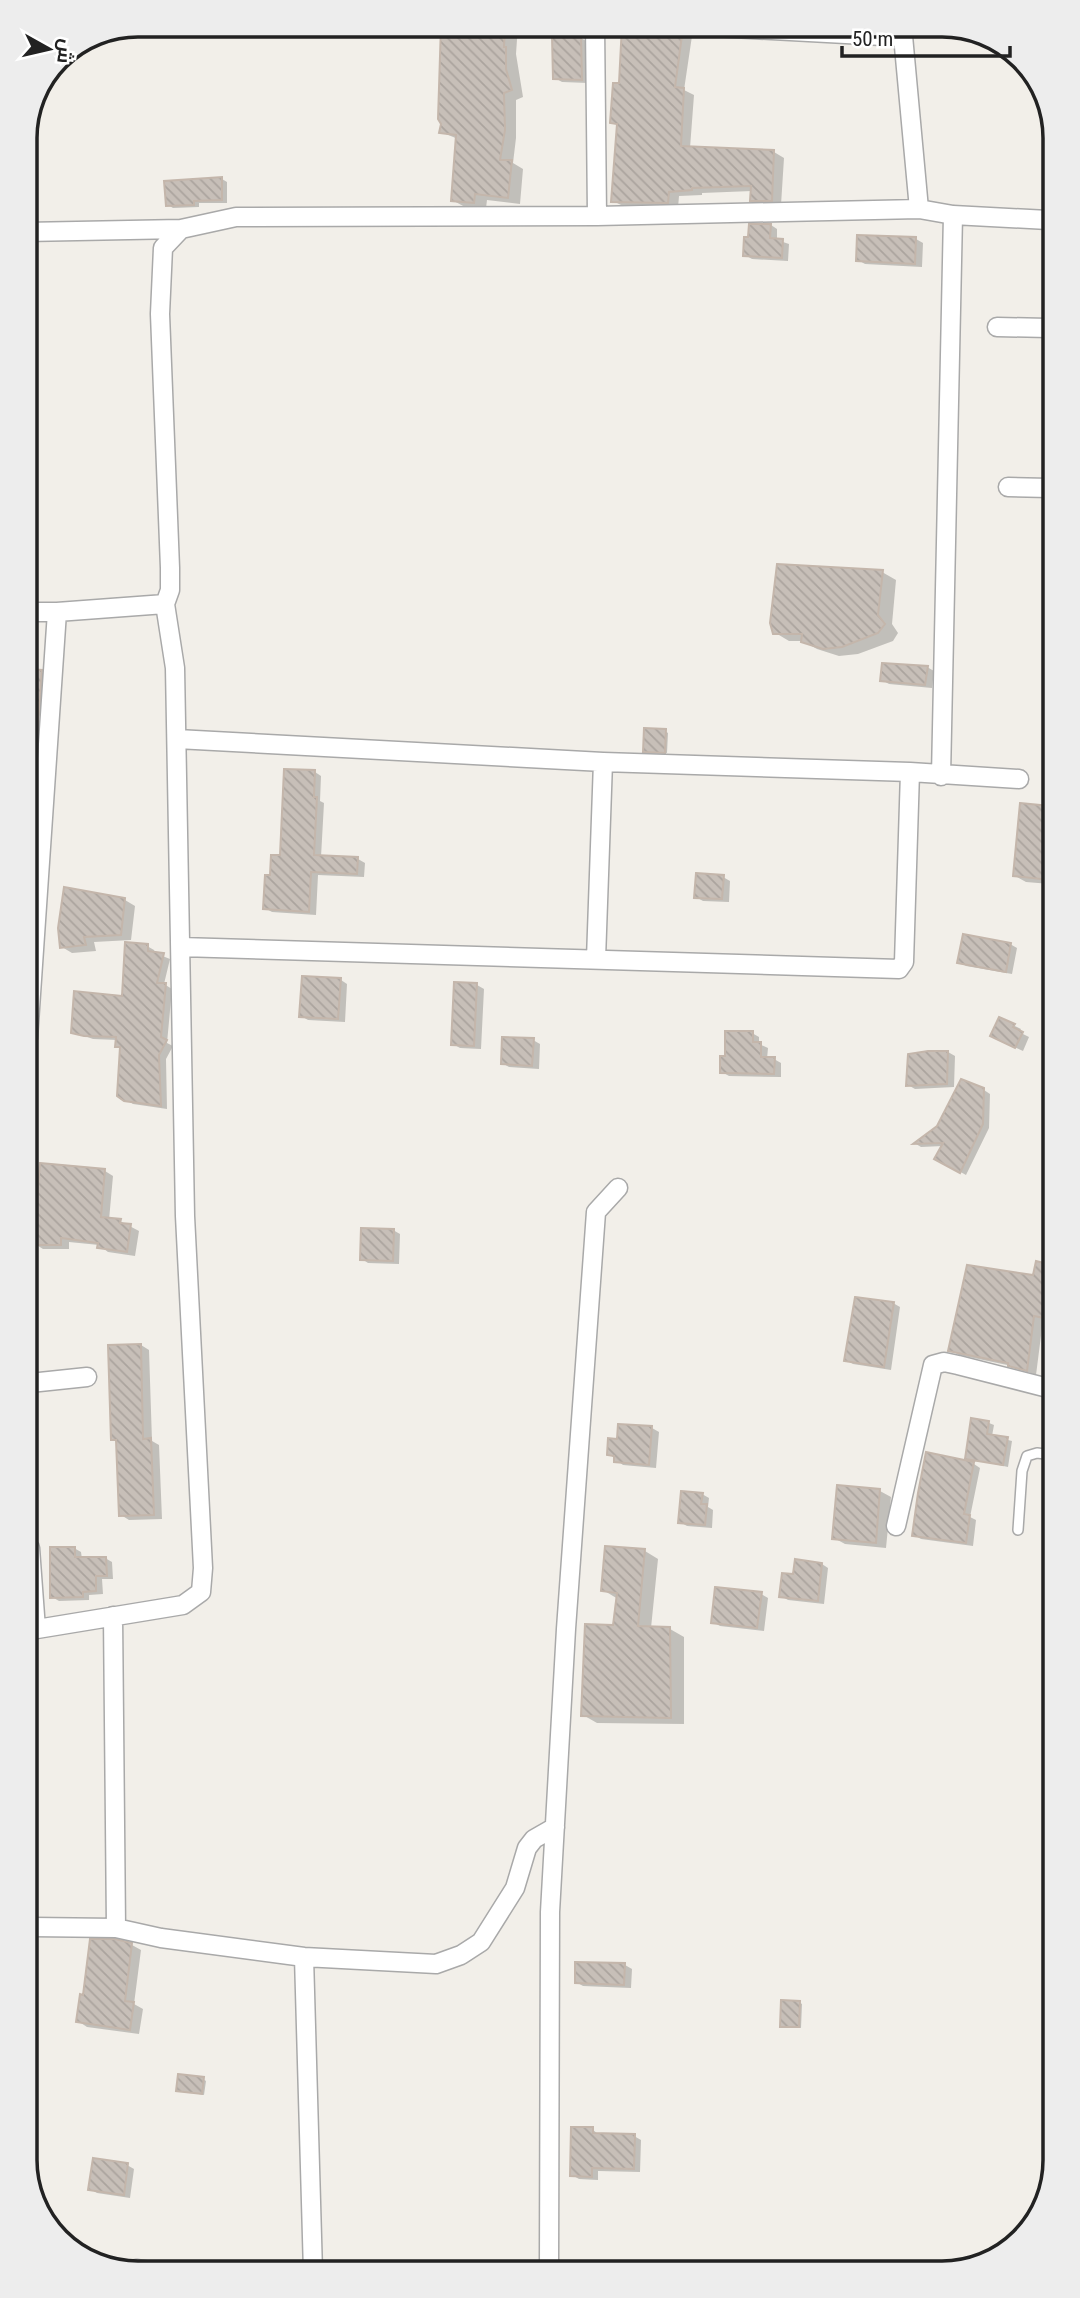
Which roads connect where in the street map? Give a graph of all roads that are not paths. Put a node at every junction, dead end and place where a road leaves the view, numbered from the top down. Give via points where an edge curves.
1 (595, 37) edge
2 (903, 37) edge
3 (919, 209) junction
4 (953, 215) junction
5 (597, 216) junction
6 (1043, 220) edge
7 (181, 229) junction
8 (37, 232) edge
9 (998, 327) dead end
10 (1043, 328) edge
11 (1008, 487) dead end
12 (1043, 488) edge
13 (164, 604) junction
14 (37, 612) edge
15 (57, 612) junction
16 (177, 739) junction
17 (603, 762) junction
18 (911, 772) junction
19 (941, 776) junction
20 (1019, 779) dead end
21 (37, 906) edge
22 (181, 947) junction
23 (596, 959) junction
24 (618, 1188) dead end
25 (88, 1377) dead end
26 (37, 1381) edge
27 (1043, 1387) edge
28 (1043, 1454) edge
29 (896, 1527) dead end
30 (1018, 1530) dead end
31 (113, 1616) junction
32 (37, 1628) edge
33 (555, 1827) junction
34 (37, 1927) edge
35 (116, 1928) junction
36 (304, 1957) junction
37 (313, 2261) edge
38 (549, 2261) edge

1 - 5 street
2 - 3 street
3 - 4 street
3 - 5 street
4 - 6 street
4 - 19 street
5 - 7 street via 236,217
7 - 8 street
7 - 13 street via 163,248 161,288 170,568 170,590
9 - 10 street
11 - 12 street
13 - 15 street
13 - 16 street via 175,668
14 - 15 street
15 - 21 street
16 - 17 street
16 - 22 street
17 - 18 street
17 - 23 street
18 - 19 street
18 - 23 street via 905,962 899,969
19 - 20 street
22 - 23 street
22 - 31 street via 185,1216 201,1592 183,1605
24 - 33 street via 596,1212
25 - 26 street
27 - 29 street via 944,1362 933,1365
28 - 30 lane via 1027,1456 1022,1471
31 - 32 street
31 - 35 street
33 - 36 street via 527,1848 515,1888 500,1913 481,1942 461,1955 436,1964
33 - 38 street via 550,1912
34 - 35 street
35 - 36 street
36 - 37 street

